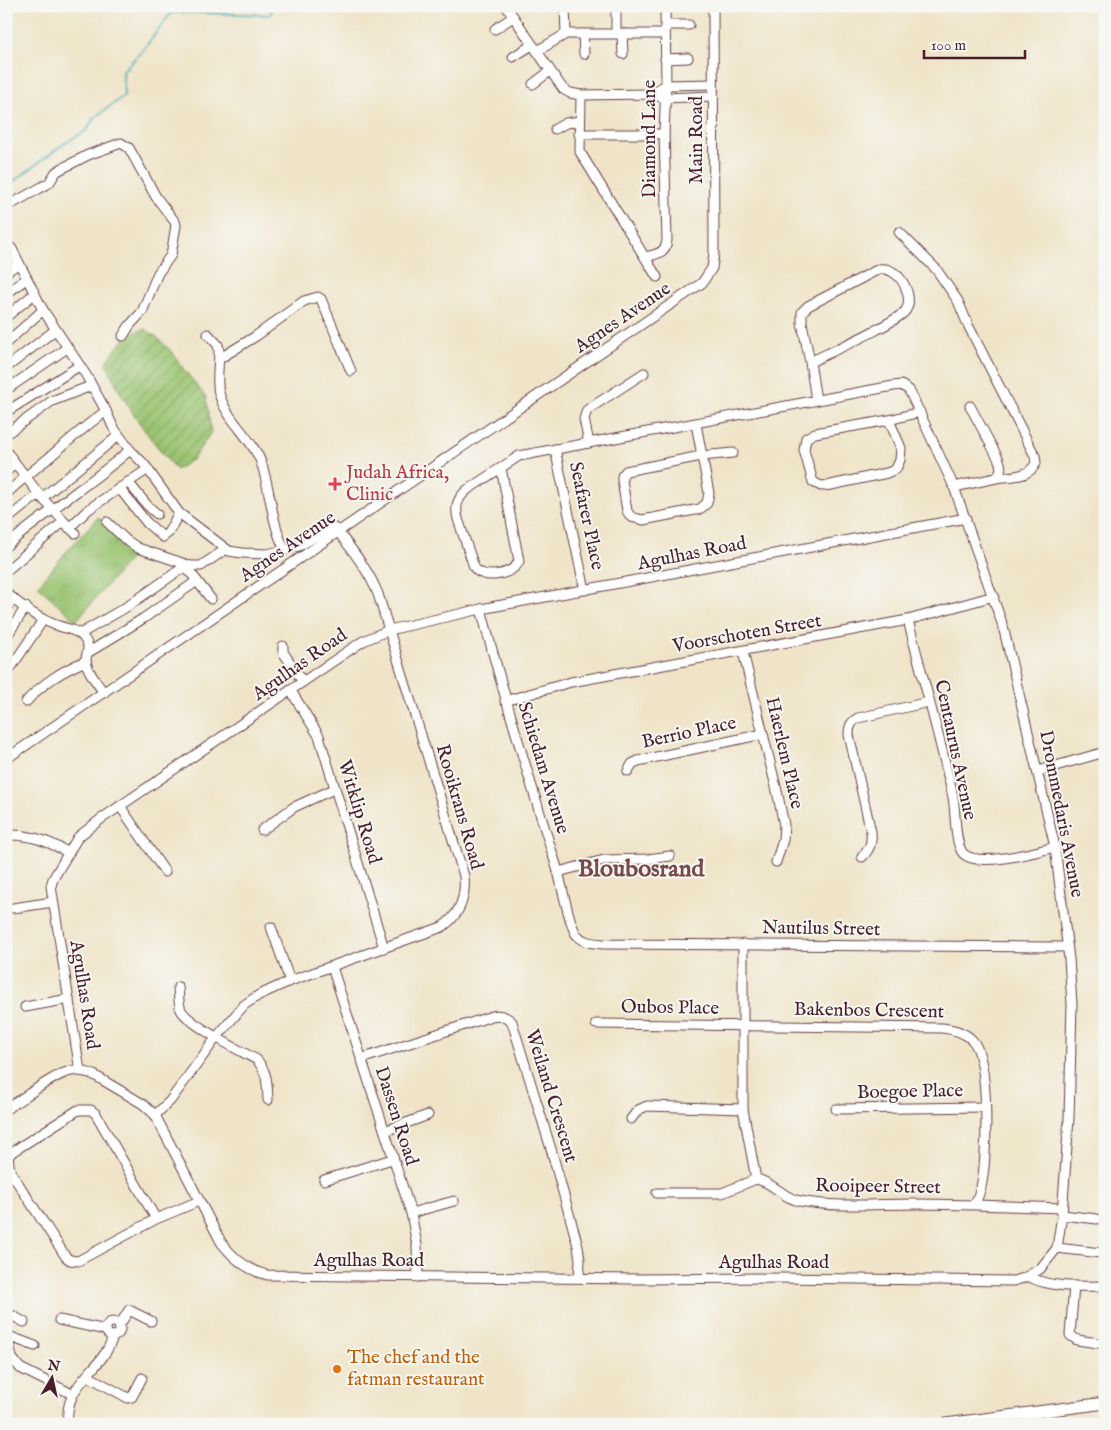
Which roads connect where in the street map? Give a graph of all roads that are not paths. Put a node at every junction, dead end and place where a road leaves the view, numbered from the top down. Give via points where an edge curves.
1 (506, 6) edge
2 (566, 6) edge
3 (616, 6) edge
4 (665, 6) edge
5 (713, 6) edge
6 (513, 17) junction
7 (689, 25) dead end
8 (495, 29) dead end
9 (664, 30) junction
10 (619, 33) junction
11 (566, 34) junction
12 (583, 34) junction
13 (534, 48) junction
14 (584, 54) dead end
15 (622, 54) dead end
16 (513, 57) dead end
17 (688, 58) dead end
18 (665, 59) junction
19 (550, 71) junction
20 (534, 84) dead end
21 (713, 84) junction
22 (666, 85) junction
23 (650, 94) junction
24 (581, 96) junction
25 (713, 96) junction
26 (666, 98) junction
27 (580, 121) junction
28 (555, 129) dead end
29 (580, 134) junction
30 (664, 134) junction
31 (6, 207) edge
32 (900, 232) dead end
33 (6, 243) edge
34 (646, 257) junction
35 (18, 264) junction
36 (6, 272) edge
37 (709, 274) joint
38 (657, 278) dead end
39 (26, 279) junction
40 (6, 294) edge
41 (34, 294) junction
42 (43, 310) junction
43 (6, 317) edge
44 (55, 330) junction
45 (208, 334) dead end
46 (123, 336) dead end
47 (6, 343) edge
48 (67, 348) junction
49 (219, 359) junction
50 (810, 362) junction
51 (79, 366) junction
52 (6, 368) edge
53 (351, 371) dead end
54 (644, 373) dead end
55 (91, 386) junction
56 (6, 390) edge
57 (816, 400) junction
58 (970, 406) dead end
59 (6, 412) edge
60 (106, 412) junction
61 (920, 412) junction
62 (889, 420) junction
63 (696, 424) junction
64 (6, 434) edge
65 (118, 436) junction
66 (589, 443) junction
67 (555, 449) junction
68 (130, 450) junction
69 (6, 452) edge
70 (733, 453) dead end
71 (701, 456) junction
72 (15, 464) junction
73 (501, 468) junction
74 (148, 470) junction
75 (6, 472) edge
76 (26, 475) junction
77 (996, 478) junction
78 (128, 482) junction
79 (954, 487) junction
80 (119, 488) junction
81 (6, 494) edge
82 (41, 496) junction
83 (53, 510) junction
84 (179, 513) junction
85 (157, 514) dead end
86 (966, 518) junction
87 (6, 520) edge
88 (107, 522) dead end
89 (69, 528) junction
90 (339, 532) junction
91 (6, 546) edge
92 (226, 549) junction
93 (285, 550) junction
94 (6, 571) edge
95 (197, 581) junction
96 (585, 590) junction
97 (9, 595) edge
98 (994, 596) junction
99 (211, 599) dead end
100 (26, 608) junction
101 (6, 609) edge
102 (480, 609) junction
103 (43, 620) junction
104 (908, 620) junction
105 (389, 630) junction
106 (80, 634) junction
107 (6, 637) edge
108 (283, 646) dead end
109 (743, 652) junction
110 (88, 656) junction
111 (6, 675) edge
112 (303, 682) junction
113 (291, 691) junction
114 (104, 692) junction
115 (26, 702) dead end
116 (505, 702) junction
117 (928, 702) junction
118 (763, 734) junction
119 (1105, 752) edge
120 (6, 759) edge
121 (1038, 771) junction
122 (628, 772) dead end
123 (334, 789) junction
124 (120, 806) junction
125 (262, 830) dead end
126 (6, 835) edge
127 (1055, 847) junction
128 (68, 853) junction
129 (670, 856) dead end
130 (862, 857) dead end
131 (776, 862) dead end
132 (165, 872) dead end
133 (558, 872) junction
134 (53, 902) junction
135 (13, 908) dead end
136 (271, 927) dead end
137 (578, 935) joint
138 (743, 944) junction
139 (1067, 947) junction
140 (384, 948) junction
141 (332, 967) junction
142 (290, 982) junction
143 (178, 987) dead end
144 (69, 999) junction
145 (25, 1007) dead end
146 (596, 1024) dead end
147 (744, 1025) junction
148 (216, 1038) junction
149 (361, 1059) junction
150 (80, 1071) junction
151 (268, 1100) dead end
152 (985, 1107) junction
153 (6, 1109) edge
154 (743, 1109) junction
155 (836, 1109) dead end
156 (155, 1115) junction
157 (428, 1115) dead end
158 (631, 1119) dead end
159 (385, 1131) junction
160 (392, 1159) junction
161 (324, 1180) dead end
162 (756, 1180) junction
163 (657, 1193) dead end
164 (199, 1201) junction
165 (454, 1201) dead end
166 (975, 1204) junction
167 (1062, 1212) junction
168 (411, 1214) junction
169 (156, 1219) junction
170 (1096, 1220) dead end
171 (1057, 1248) junction
172 (1101, 1252) dead end
173 (1031, 1275) junction
174 (418, 1277) junction
175 (579, 1277) junction
176 (1074, 1286) junction
177 (1105, 1286) edge
178 (6, 1315) edge
179 (58, 1320) dead end
180 (151, 1321) dead end
181 (24, 1322) dead end
182 (7, 1332) edge
183 (110, 1333) junction
184 (1105, 1344) edge
185 (35, 1346) dead end
186 (88, 1376) junction
187 (142, 1378) dead end
188 (72, 1394) junction
189 (1105, 1403) edge
190 (68, 1424) edge
191 (946, 1424) edge

1 - 6 street
2 - 11 street
3 - 10 street
4 - 9 street, Diamond Lane
5 - 21 street, Main Road
6 - 8 street
6 - 13 street
7 - 9 street
9 - 10 street
9 - 18 street, Diamond Lane
10 - 12 street
10 - 15 street
11 - 12 street
11 - 13 street
12 - 14 street
13 - 16 street
13 - 19 street
17 - 18 street
18 - 22 street, Diamond Lane
19 - 20 street
19 - 24 street via 563,89
21 - 22 street
21 - 25 street, Main Road
22 - 23 street
22 - 26 street, Diamond Lane
23 - 24 street
23 - 26 street
24 - 27 street
25 - 26 street
25 - 37 street, Main Road via 714,253
26 - 30 street, Diamond Lane
27 - 28 street
27 - 29 street
29 - 30 street
29 - 34 street via 581,156
30 - 34 street, Diamond Lane via 666,244 662,252
31 - 46 street via 49,183 56,172 88,155 121,144 129,148 176,225 171,255 158,273 142,312
32 - 77 street via 938,272 958,301 1035,456 1036,463 1030,471
33 - 35 street
34 - 38 street
35 - 36 street
35 - 39 street
37 - 90 street, Agnes Avenue via 698,287
39 - 40 street
39 - 41 street
41 - 42 street
41 - 43 street
42 - 44 street
42 - 47 street
44 - 48 street
44 - 52 street
45 - 49 street via 218,345
48 - 51 street
48 - 56 street
49 - 53 street via 304,301 318,297
49 - 93 street via 218,392 229,415 254,445 260,459 278,536
50 - 50 street via 905,311 908,307 907,290 897,275 888,269 878,269 804,309 802,323
50 - 57 street
51 - 55 street
51 - 59 street
54 - 66 street via 587,410 584,419
55 - 60 street
55 - 64 street via 52,401
57 - 61 street, Drommedaris Avenue via 901,385 910,390
57 - 63 street
58 - 77 street via 1000,463 1001,471
60 - 65 street
60 - 76 street
61 - 62 street
61 - 79 street, Drommedaris Avenue
62 - 62 street via 901,448 896,469 831,485 820,486 813,482 804,450 806,438 815,433
63 - 66 street
63 - 71 street
65 - 68 street
65 - 82 street
66 - 67 street
67 - 73 street via 519,456
67 - 96 street, Seafarer Place
68 - 74 street
68 - 83 street
69 - 72 street
70 - 71 street
71 - 71 street via 709,493 704,507 643,520 634,519 629,514 622,480 626,471
72 - 75 street
72 - 76 street
73 - 73 street via 519,561 514,569 484,575 476,572 456,507 468,490
74 - 78 street
74 - 84 street
76 - 81 street
76 - 82 street
77 - 79 street
78 - 80 street
78 - 85 street
79 - 86 street, Drommedaris Avenue
80 - 84 street via 147,523 163,537
80 - 89 street
82 - 83 street
82 - 87 street
83 - 89 street
83 - 91 street
84 - 92 street
86 - 96 street, Agulhas Road
86 - 98 street, Drommedaris Avenue
88 - 92 street via 138,548 191,566 201,566
89 - 94 street
90 - 93 street via 330,528 299,546
90 - 105 street, Rooikrans Road via 371,578
90 - 114 street, Agnes Avenue
92 - 93 street via 253,554
95 - 99 street
95 - 106 street via 188,570 181,569
95 - 110 street
96 - 102 street, Agulhas Road
97 - 100 street
97 - 101 street
98 - 104 street, Voorschoten Street
98 - 121 street, Drommedaris Avenue
100 - 103 street
100 - 107 street
102 - 105 street, Agulhas Road
102 - 116 street, Schiedam Avenue
103 - 106 street
103 - 111 street
104 - 109 street, Voorschoten Street
104 - 117 street, Centaurus Avenue
105 - 112 street, Agulhas Road via 363,641
105 - 140 street, Rooikrans Road via 464,876 465,889 457,913 445,925
106 - 110 street via 86,641
108 - 112 street via 283,652
109 - 116 street, Voorschoten Street via 571,682
109 - 118 street, Haerlem Place
110 - 114 street via 90,671
110 - 115 street
112 - 113 street, Agulhas Road
113 - 123 street, Witklip Road via 319,736
113 - 124 street, Agulhas Road
114 - 120 street, Agnes Avenue
116 - 133 street, Schiedam Avenue
117 - 127 street, Centaurus Avenue via 962,852 971,858 1004,858
117 - 130 street via 858,718 850,726 849,735 871,832 872,844
118 - 122 street, Berrio Place via 638,761
118 - 131 street, Haerlem Place via 784,832
119 - 121 street
121 - 127 street, Drommedaris Avenue
123 - 125 street via 294,807
123 - 140 street, Witklip Road
124 - 128 street, Agulhas Road via 82,833
124 - 132 street
126 - 128 street via 46,840
127 - 139 street, Drommedaris Avenue
128 - 134 street, Agulhas Road via 52,879
129 - 133 street via 648,860 604,860
133 - 137 street, Schiedam Avenue
134 - 135 street
134 - 144 street, Agulhas Road
136 - 142 street
137 - 138 street, Nautilus Street via 584,941 596,943
138 - 139 street, Nautilus Street
138 - 147 street
139 - 167 street, Drommedaris Avenue via 1072,1025
140 - 141 street, Rooikrans Road
141 - 142 street, Rooikrans Road
141 - 149 street, Dassen Road
142 - 148 street, Rooikrans Road via 244,1005
143 - 148 street via 179,1004 185,1016
144 - 145 street
144 - 150 street, Agulhas Road
146 - 147 street, Oubos Place
147 - 152 street, Bakenbos Crescent via 957,1030 973,1041 980,1055
147 - 154 street
148 - 151 street via 257,1060 265,1071
148 - 156 street, Rooikrans Road via 183,1085
149 - 159 street, Dassen Road
149 - 175 street, Weiland Crescent via 492,1016 509,1019 578,1246
150 - 153 street via 61,1074
150 - 156 street, Agulhas Road via 102,1079
152 - 155 street, Boegoe Place
152 - 166 street, Bakenbos Crescent via 984,1169
154 - 158 street via 647,1106 638,1110
154 - 162 street
156 - 164 street, Agulhas Road
157 - 159 street
159 - 160 street, Dassen Road
160 - 161 street
160 - 168 street, Dassen Road
162 - 163 street via 722,1193
162 - 166 street, Rooipeer Street via 773,1186 794,1200 811,1203
164 - 169 street
164 - 174 street, Agulhas Road via 229,1252 257,1273
165 - 168 street
166 - 167 street, Rooipeer Street
167 - 170 street, Rooipeer Street
167 - 171 street, Drommedaris Avenue
168 - 174 street, Dassen Road via 417,1245
169 - 169 street via 78,1261 70,1260 10,1171 8,1157 78,1110 90,1110 96,1114
171 - 172 street
171 - 173 street via 1047,1262
173 - 175 street, Agulhas Road via 1014,1281
173 - 176 street via 1040,1282
174 - 175 street, Agulhas Road
176 - 177 street
176 - 184 street via 1070,1336
178 - 181 street via 11,1314
179 - 183 street
180 - 183 street via 128,1310 118,1333
182 - 185 street
182 - 188 street via 12,1358 20,1368
183 - 186 street via 108,1350
186 - 187 street via 128,1398 132,1397
186 - 188 street
188 - 190 street
189 - 191 main road

